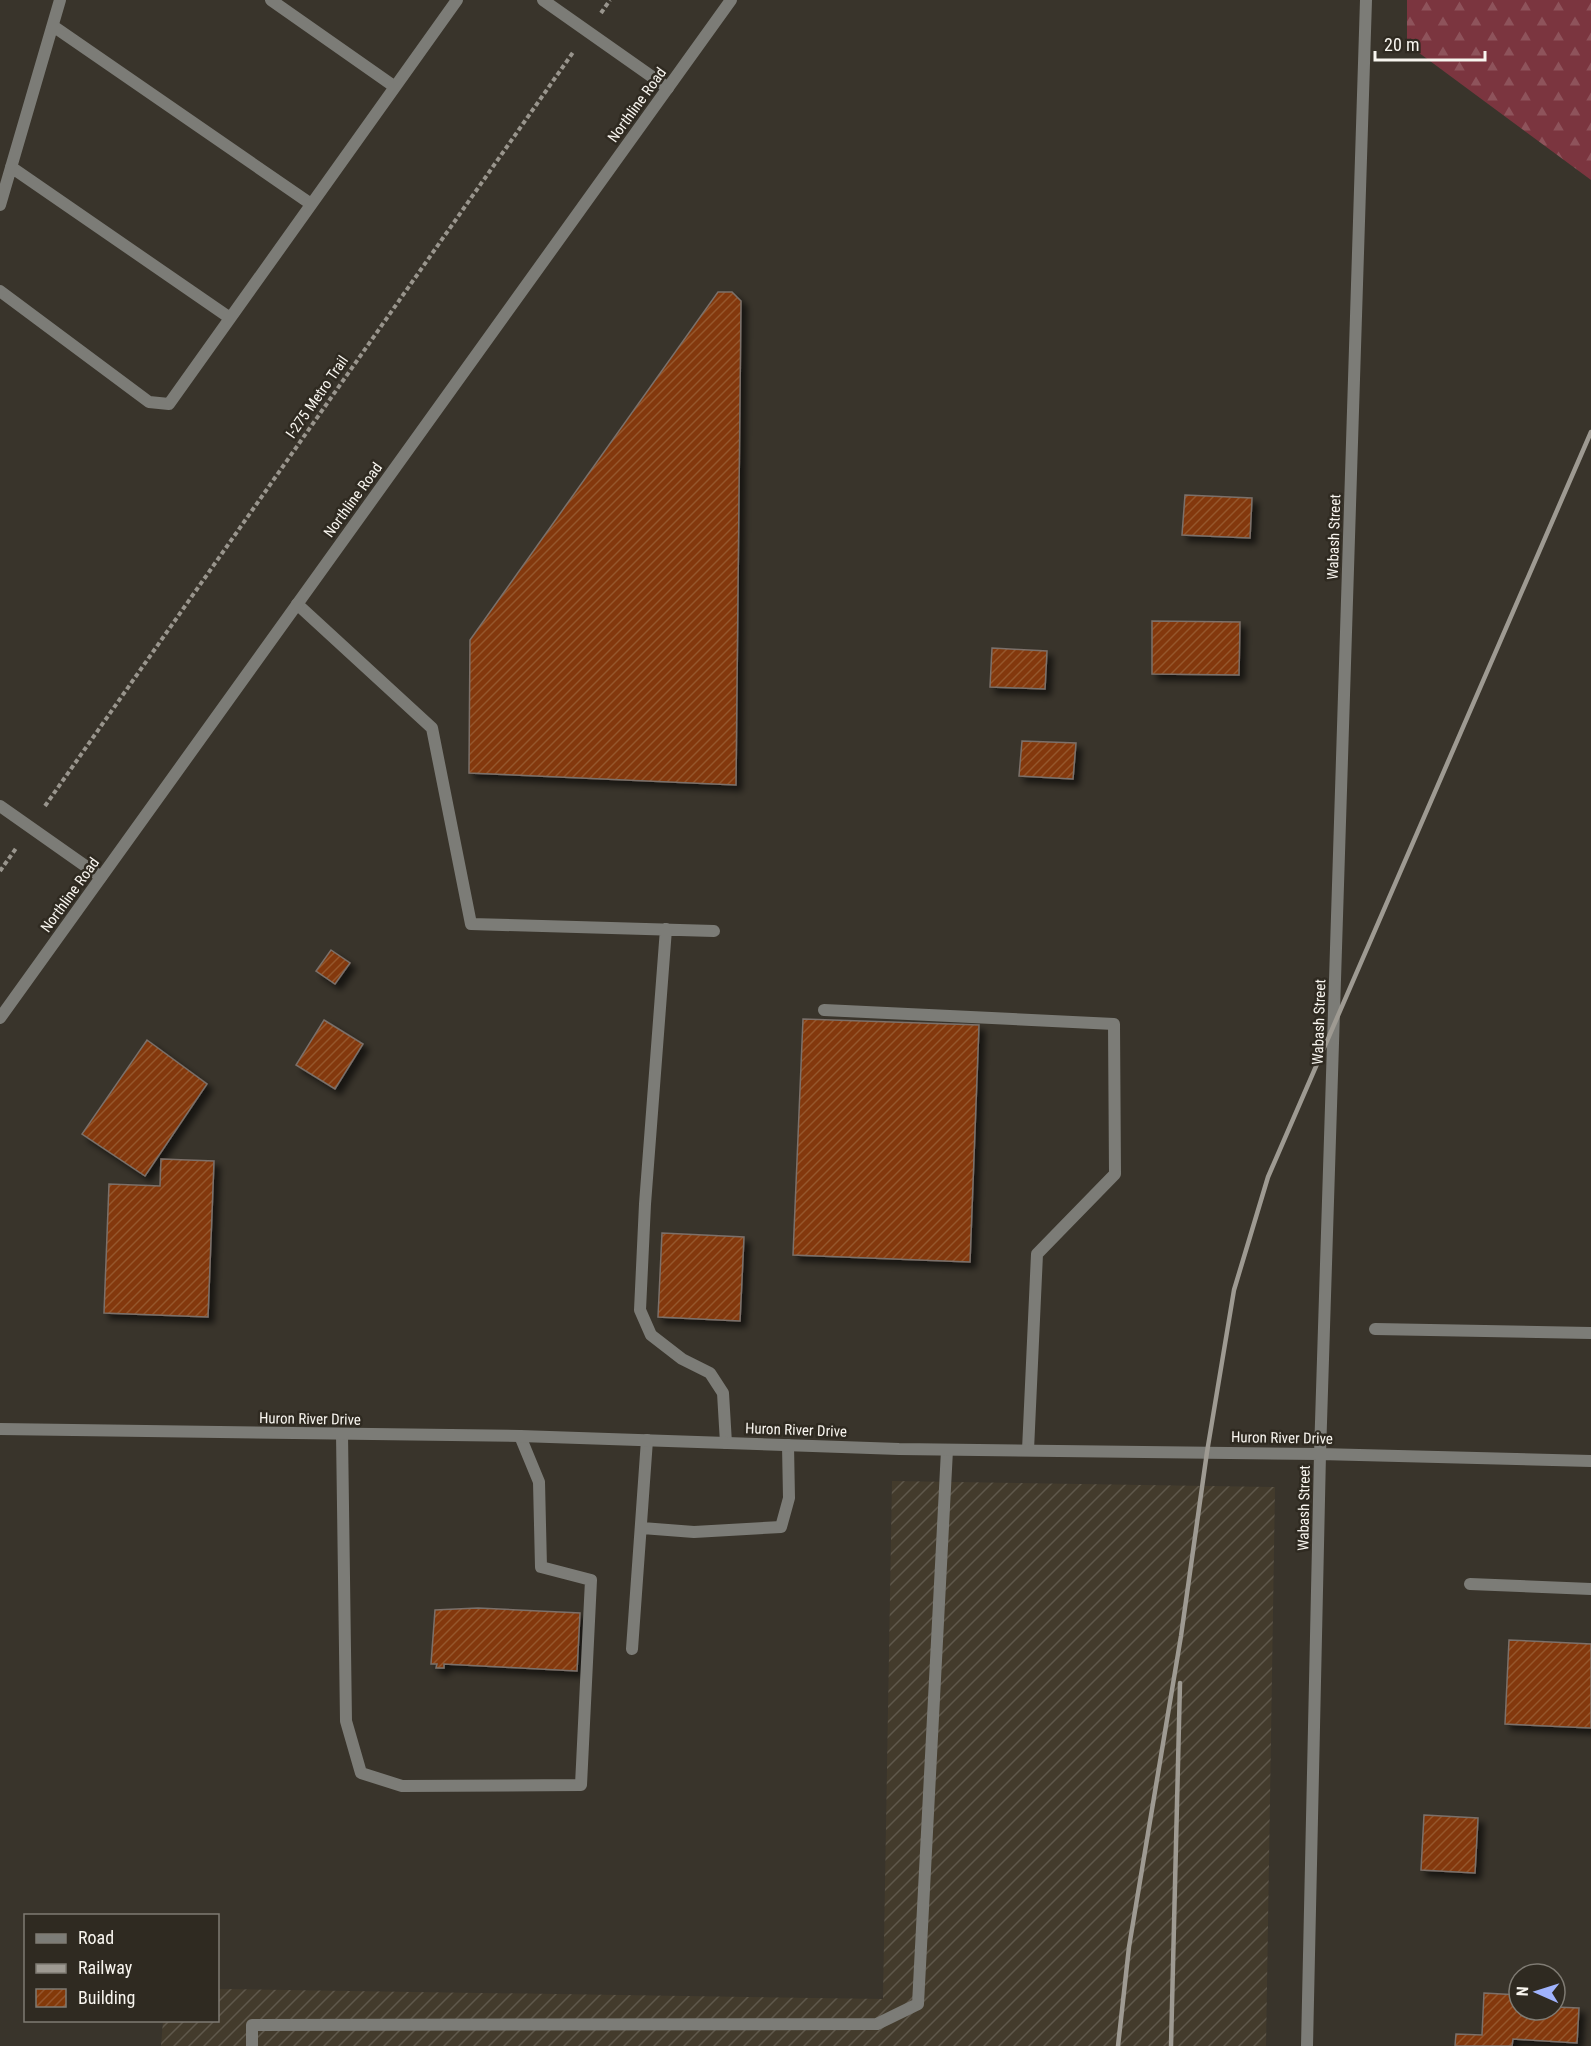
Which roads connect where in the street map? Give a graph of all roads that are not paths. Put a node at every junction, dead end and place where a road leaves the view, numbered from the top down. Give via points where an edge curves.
1 (60, 0) edge
2 (271, 0) edge
3 (457, 0) edge
4 (543, 0) edge
5 (731, 0) edge
6 (1366, 0) edge
7 (53, 26) junction
8 (395, 87) junction
9 (668, 88) junction
10 (11, 167) junction
11 (311, 204) junction
12 (0, 205) edge
13 (0, 291) edge
14 (230, 318) junction
15 (297, 604) junction
16 (0, 806) edge
17 (101, 877) junction
18 (666, 929) junction
19 (714, 931) dead end
20 (824, 1010) dead end
21 (0, 1018) edge
22 (1375, 1329) dead end
23 (1591, 1333) edge
24 (0, 1429) edge
25 (342, 1434) junction
26 (520, 1436) junction
27 (647, 1440) junction
28 (726, 1443) junction
29 (788, 1445) junction
30 (947, 1450) junction
31 (1028, 1450) junction
32 (1320, 1454) junction
33 (1591, 1461) edge
34 (642, 1528) junction
35 (1470, 1584) dead end
36 (1591, 1589) edge
37 (632, 1649) dead end
38 (252, 2046) edge
39 (1307, 2046) edge

1 - 7 street
2 - 8 street
3 - 8 street
4 - 9 street
5 - 9 street, Northline Road
6 - 32 street, Wabash Street
7 - 10 street
7 - 11 street
8 - 11 street
9 - 15 street, Northline Road
10 - 12 street
10 - 14 street
11 - 14 street
13 - 14 street via 149,402 169,404
15 - 17 street, Northline Road
15 - 18 street via 432,728 471,924
16 - 17 street
17 - 21 street, Northline Road
18 - 19 street
18 - 28 street via 640,1310 651,1335 682,1359 710,1373 723,1393
20 - 31 street via 1114,1024 1115,1174 1037,1254
22 - 23 street
24 - 25 street, Huron River Drive
25 - 26 street, Huron River Drive
25 - 26 street via 346,1721 361,1773 402,1786 581,1785 591,1580 541,1567 538,1482
26 - 27 street, Huron River Drive
27 - 28 street, Huron River Drive
27 - 34 street
28 - 29 street, Huron River Drive
29 - 30 street, Huron River Drive
29 - 34 street via 789,1498 782,1527 694,1532
30 - 31 street, Huron River Drive
30 - 38 street via 918,2004 877,2024 252,2025
31 - 32 street, Huron River Drive
32 - 33 street, Huron River Drive
32 - 39 street, Wabash Street
34 - 37 street
35 - 36 street

